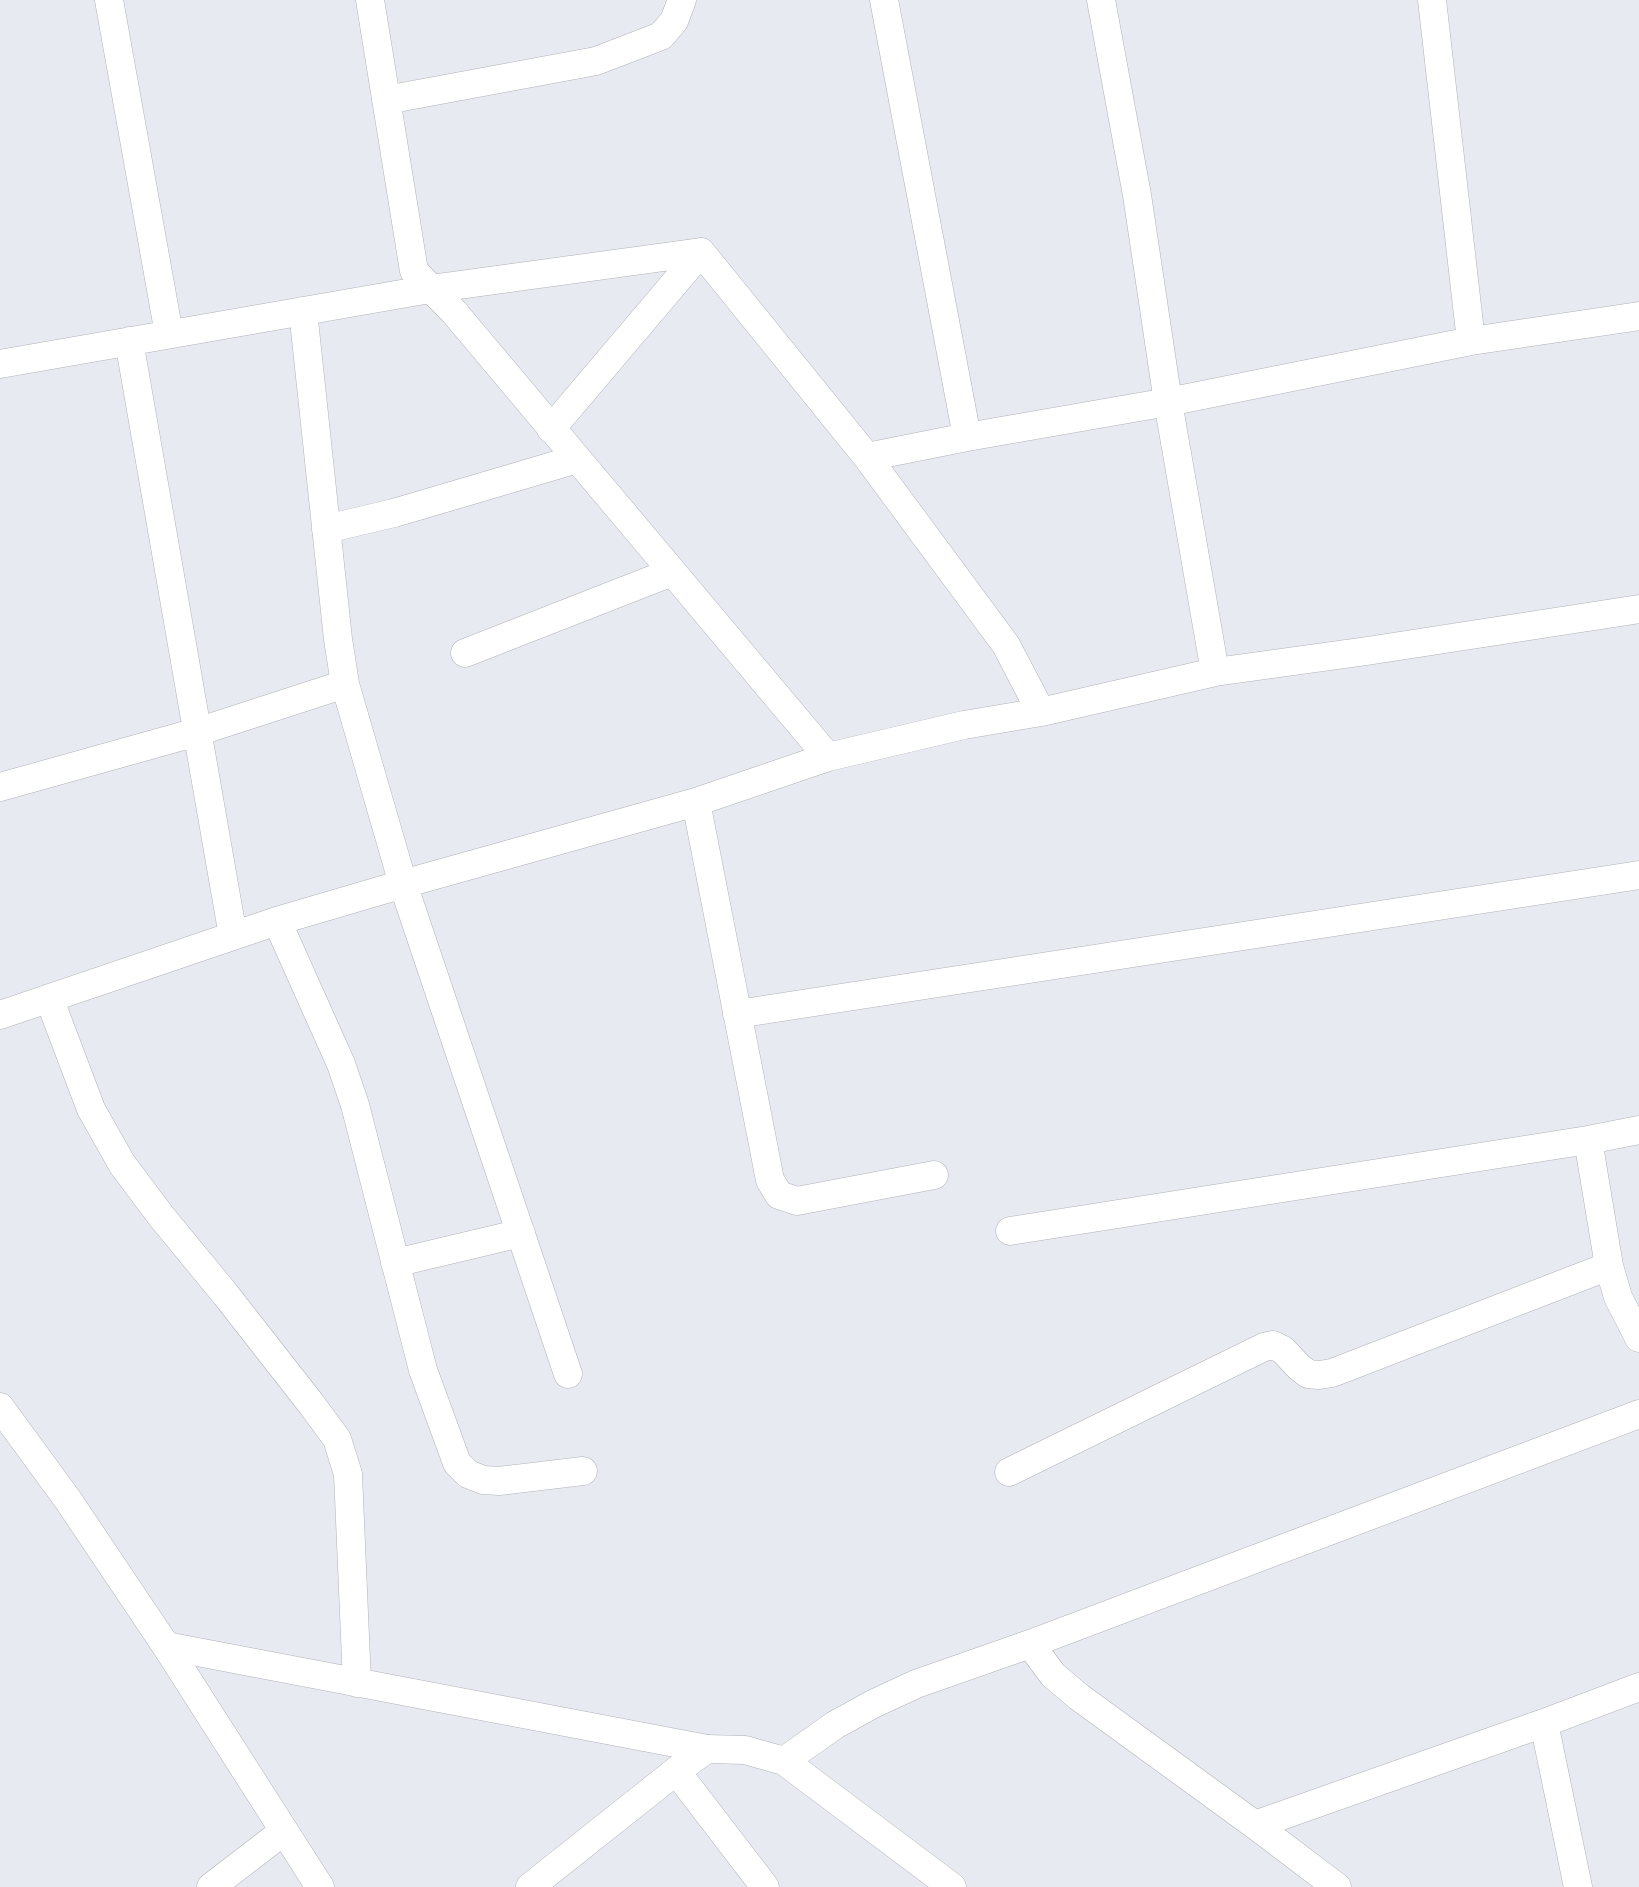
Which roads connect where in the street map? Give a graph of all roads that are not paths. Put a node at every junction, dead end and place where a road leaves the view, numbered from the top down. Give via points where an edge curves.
1 (109, 0) edge
2 (370, 0) edge
3 (682, 0) edge
4 (884, 0) edge
5 (1101, 0) edge
6 (1432, 0) edge
7 (386, 100) junction
8 (701, 252) junction
9 (430, 289) junction
10 (303, 311) junction
11 (1639, 316) edge
12 (169, 334) junction
13 (129, 341) junction
14 (1471, 341) junction
15 (0, 364) edge
16 (1168, 402) junction
17 (552, 429) junction
18 (967, 437) junction
19 (867, 457) junction
20 (577, 459) junction
21 (326, 529) junction
22 (672, 572) junction
23 (1639, 609) edge
24 (465, 653) dead end
25 (1215, 672) junction
26 (345, 684) junction
27 (1042, 712) junction
28 (197, 732) junction
29 (828, 757) junction
30 (0, 788) edge
31 (696, 802) junction
32 (1639, 875) edge
33 (403, 884) junction
34 (277, 921) junction
35 (233, 936) junction
36 (49, 998) junction
37 (737, 1014) junction
38 (0, 1015) edge
39 (1639, 1130) edge
40 (1588, 1140) junction
41 (934, 1175) dead end
42 (1010, 1231) dead end
43 (521, 1233) junction
44 (395, 1263) junction
45 (1608, 1266) junction
46 (1639, 1338) edge
47 (568, 1374) dead end
48 (0, 1407) edge
49 (1639, 1414) edge
50 (584, 1471) dead end
51 (1009, 1472) dead end
52 (1030, 1644) junction
53 (166, 1646) junction
54 (357, 1683) junction
55 (1639, 1687) edge
56 (1544, 1723) junction
57 (706, 1749) junction
58 (784, 1761) junction
59 (676, 1771) junction
60 (1255, 1825) junction
61 (284, 1831) junction
62 (211, 1887) edge
63 (320, 1887) edge
64 (530, 1887) edge
65 (766, 1887) edge
66 (952, 1887) edge
67 (1337, 1887) edge
68 (1578, 1887) edge

1 - 12 street
2 - 7 street
3 - 7 street via 674,21 661,36 596,62
4 - 18 street
5 - 16 street via 1137,195
6 - 14 street
7 - 9 street via 414,271
8 - 9 street
8 - 17 street
8 - 19 street
9 - 10 street
9 - 17 street via 454,312
10 - 12 street
10 - 21 street
11 - 14 street
12 - 13 street
13 - 15 street
13 - 28 street
14 - 16 street
16 - 18 street
16 - 25 street
17 - 20 street
18 - 19 street
19 - 27 street via 1006,645
20 - 21 street via 394,513
20 - 22 street
21 - 26 street
22 - 24 street
22 - 29 street
23 - 25 street
25 - 27 street
26 - 28 street
26 - 33 street
27 - 29 street via 964,725
28 - 30 street
28 - 35 street
29 - 31 street
31 - 33 street
31 - 37 street
32 - 37 street
33 - 34 street
33 - 43 street
34 - 35 street
34 - 44 street via 341,1064 355,1105
35 - 36 street
36 - 38 street
36 - 54 street via 91,1109 122,1164 337,1439 348,1474
37 - 41 street via 770,1180 779,1195 797,1201
39 - 40 street
40 - 42 street
40 - 45 street
43 - 44 street
43 - 47 street
44 - 50 street via 423,1370 457,1463 468,1474 483,1480
45 - 46 street via 1618,1297
45 - 51 street via 1332,1373 1308,1374 1283,1350 1273,1345 1264,1347
48 - 53 street via 68,1500
49 - 52 street
52 - 58 street via 916,1684 872,1704
52 - 60 street via 1054,1675 1079,1697
53 - 54 street
53 - 61 street
54 - 57 street
55 - 56 street
56 - 60 street
56 - 68 street
57 - 58 street via 745,1750
57 - 59 street
58 - 66 street
59 - 64 street
59 - 65 street
60 - 67 street
61 - 62 street
61 - 63 street

